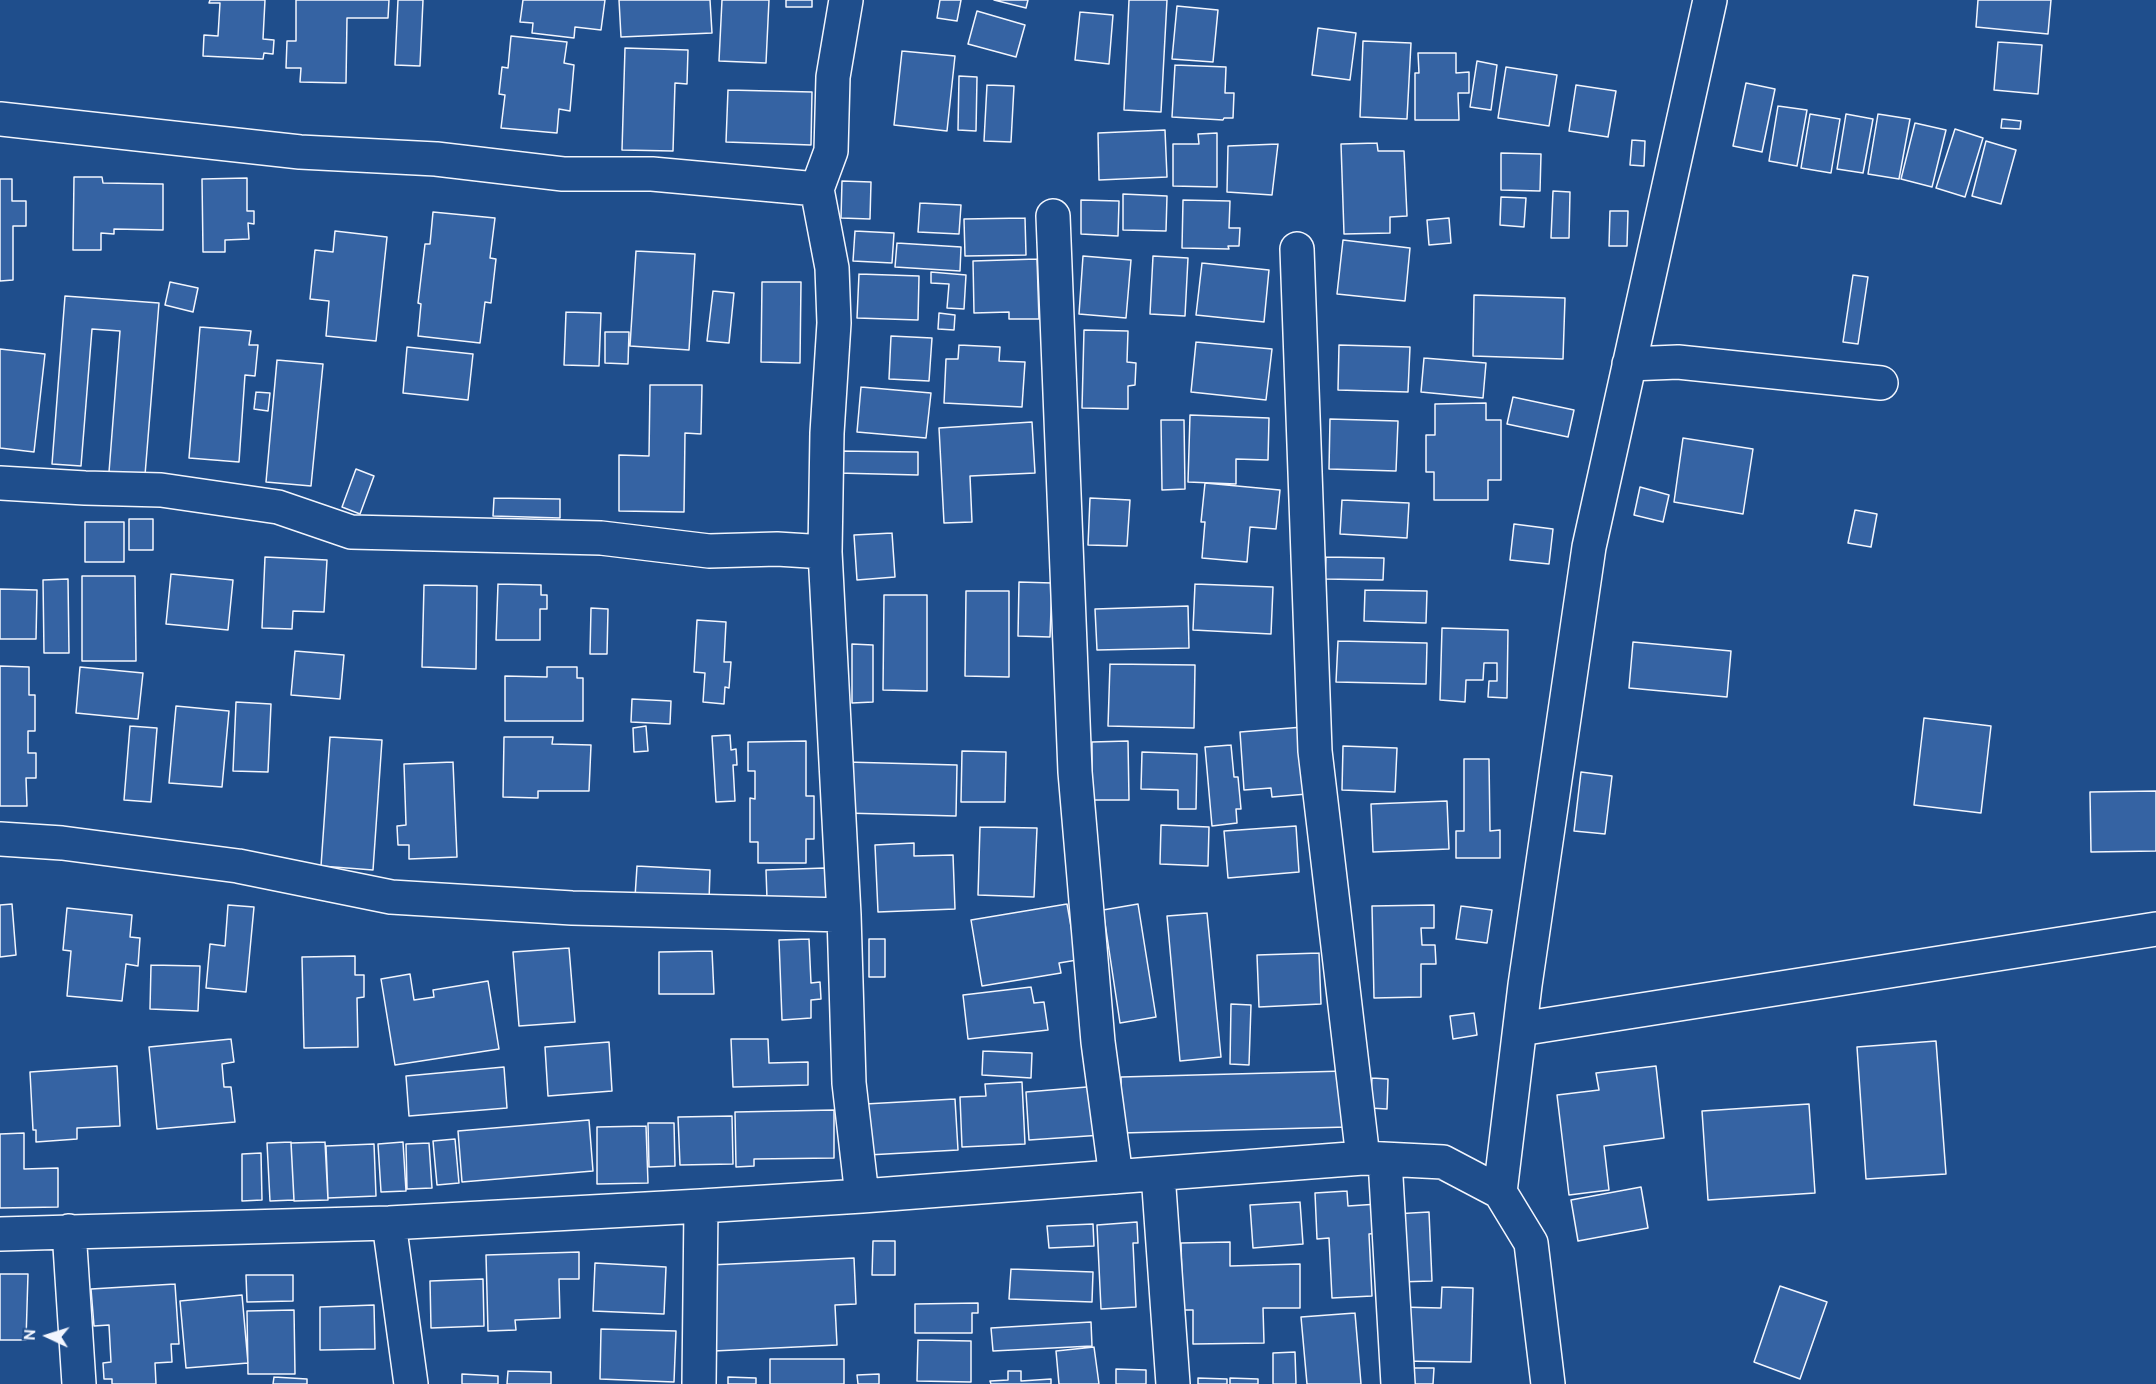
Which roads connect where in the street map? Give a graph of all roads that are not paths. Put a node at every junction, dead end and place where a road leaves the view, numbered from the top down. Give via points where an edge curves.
1 (846, 0) edge
2 (1710, 0) edge
3 (0, 119) edge
4 (818, 189) junction
5 (1053, 216) dead end
6 (1297, 249) dead end
7 (1629, 364) junction
8 (1881, 383) dead end
9 (0, 483) edge
10 (825, 552) junction
11 (0, 839) edge
12 (844, 915) junction
13 (2156, 929) edge
14 (1520, 1029) junction
15 (1374, 1159) junction
16 (1158, 1174) junction
17 (1116, 1177) junction
18 (1500, 1192) junction
19 (861, 1196) junction
20 (701, 1206) junction
21 (389, 1223) junction
22 (69, 1231) junction
23 (0, 1234) edge
24 (80, 1384) edge
25 (411, 1384) edge
26 (699, 1384) edge
27 (1173, 1384) edge
28 (1398, 1384) edge
29 (1548, 1384) edge

1 - 4 street via 833,77 831,151
2 - 7 street
3 - 4 street via 300,152 436,159 563,174 652,174
4 - 10 street via 832,268 834,323
5 - 17 street via 1075,771 1098,1042
6 - 15 street via 1315,751
7 - 8 street via 1678,362
7 - 14 street via 1589,547
9 - 10 street via 161,490 278,507 351,532 601,538 709,551
10 - 12 street
11 - 12 street via 62,843 238,866 391,897 572,908
12 - 19 street via 849,1083
13 - 14 street
14 - 18 street
15 - 16 street
15 - 18 street via 1443,1162
15 - 28 street
16 - 17 street
16 - 27 street
17 - 19 street
18 - 29 street via 1531,1243
19 - 20 street
20 - 21 street
20 - 26 street
21 - 22 street
21 - 25 street
22 - 23 street
22 - 24 street

